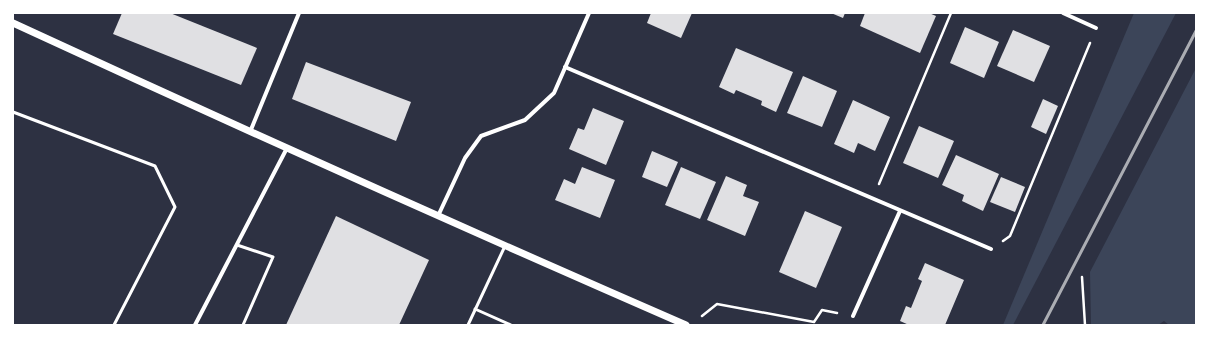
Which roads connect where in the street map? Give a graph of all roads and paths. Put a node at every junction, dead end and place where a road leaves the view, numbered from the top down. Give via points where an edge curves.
1 (299, 13) edge
2 (589, 13) edge
3 (951, 13) edge
4 (1063, 13) edge
5 (13, 23) edge
6 (1096, 28) joint
7 (565, 67) junction
8 (13, 112) edge
9 (250, 132) junction
10 (288, 148) junction
11 (873, 199) junction
12 (900, 211) junction
13 (438, 216) junction
14 (237, 245) junction
15 (504, 246) junction
16 (991, 249) joint
17 (1082, 277) dead end
18 (475, 309) junction
19 (853, 316) joint
20 (699, 320) dead end
21 (114, 325) edge
22 (195, 325) edge
23 (243, 325) edge
24 (468, 325) edge
25 (511, 325) edge
26 (686, 325) edge
27 (1085, 325) edge

1 - 9 street
2 - 7 street
3 - 11 path
4 - 6 street
5 - 9 street
6 - 16 path via 1010,236
7 - 11 street
7 - 13 street via 554,93 525,120 481,136 464,158
8 - 21 lane via 155,166 175,207
9 - 10 street
10 - 13 street
10 - 14 street
11 - 12 street
12 - 16 street
12 - 19 street
13 - 15 street
14 - 22 street
14 - 23 lane via 273,257
15 - 18 lane
15 - 26 street
17 - 27 path
18 - 24 lane
18 - 25 lane
19 - 20 path via 822,310 814,322 716,304

